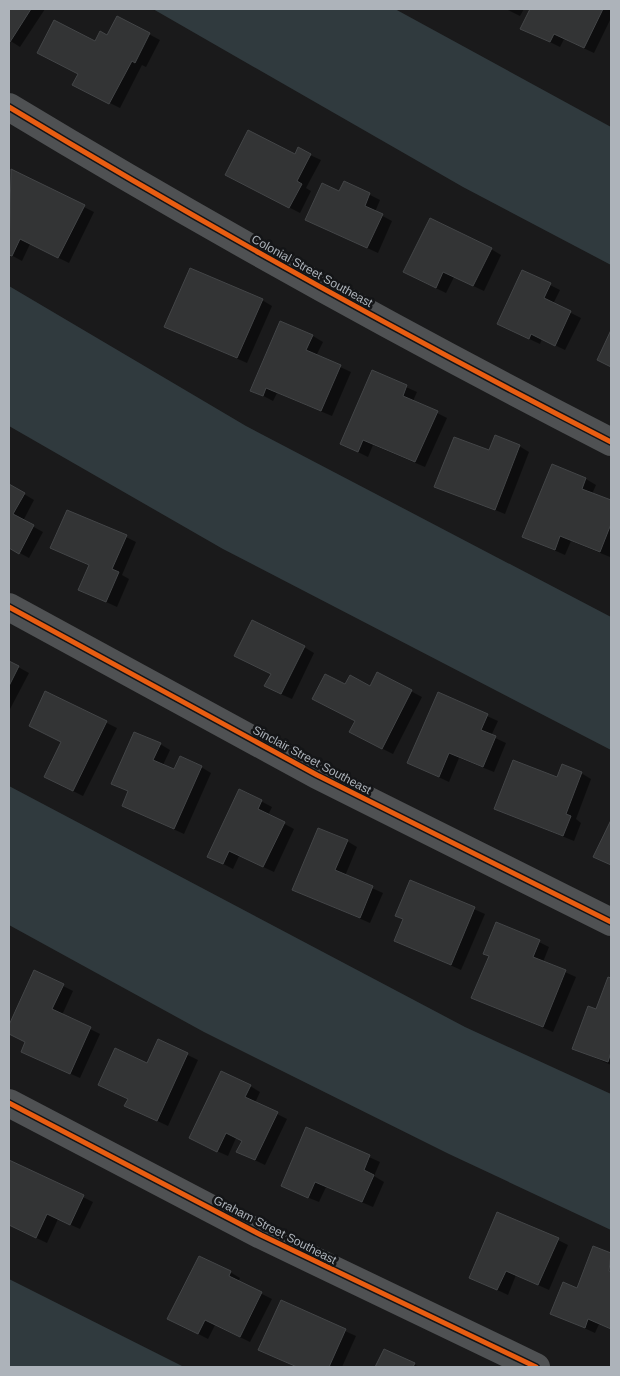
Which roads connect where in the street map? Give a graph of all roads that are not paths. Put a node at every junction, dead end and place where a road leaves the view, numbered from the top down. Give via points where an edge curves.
1 (9, 107) edge
2 (611, 442) edge
3 (9, 607) edge
4 (611, 922) edge
5 (9, 1103) edge
6 (536, 1367) edge

1 - 2 street, Colonial Street Southeast via 345,301
3 - 4 street, Sinclair Street Southeast via 317,775
5 - 6 street, Graham Street Southeast via 261,1235

